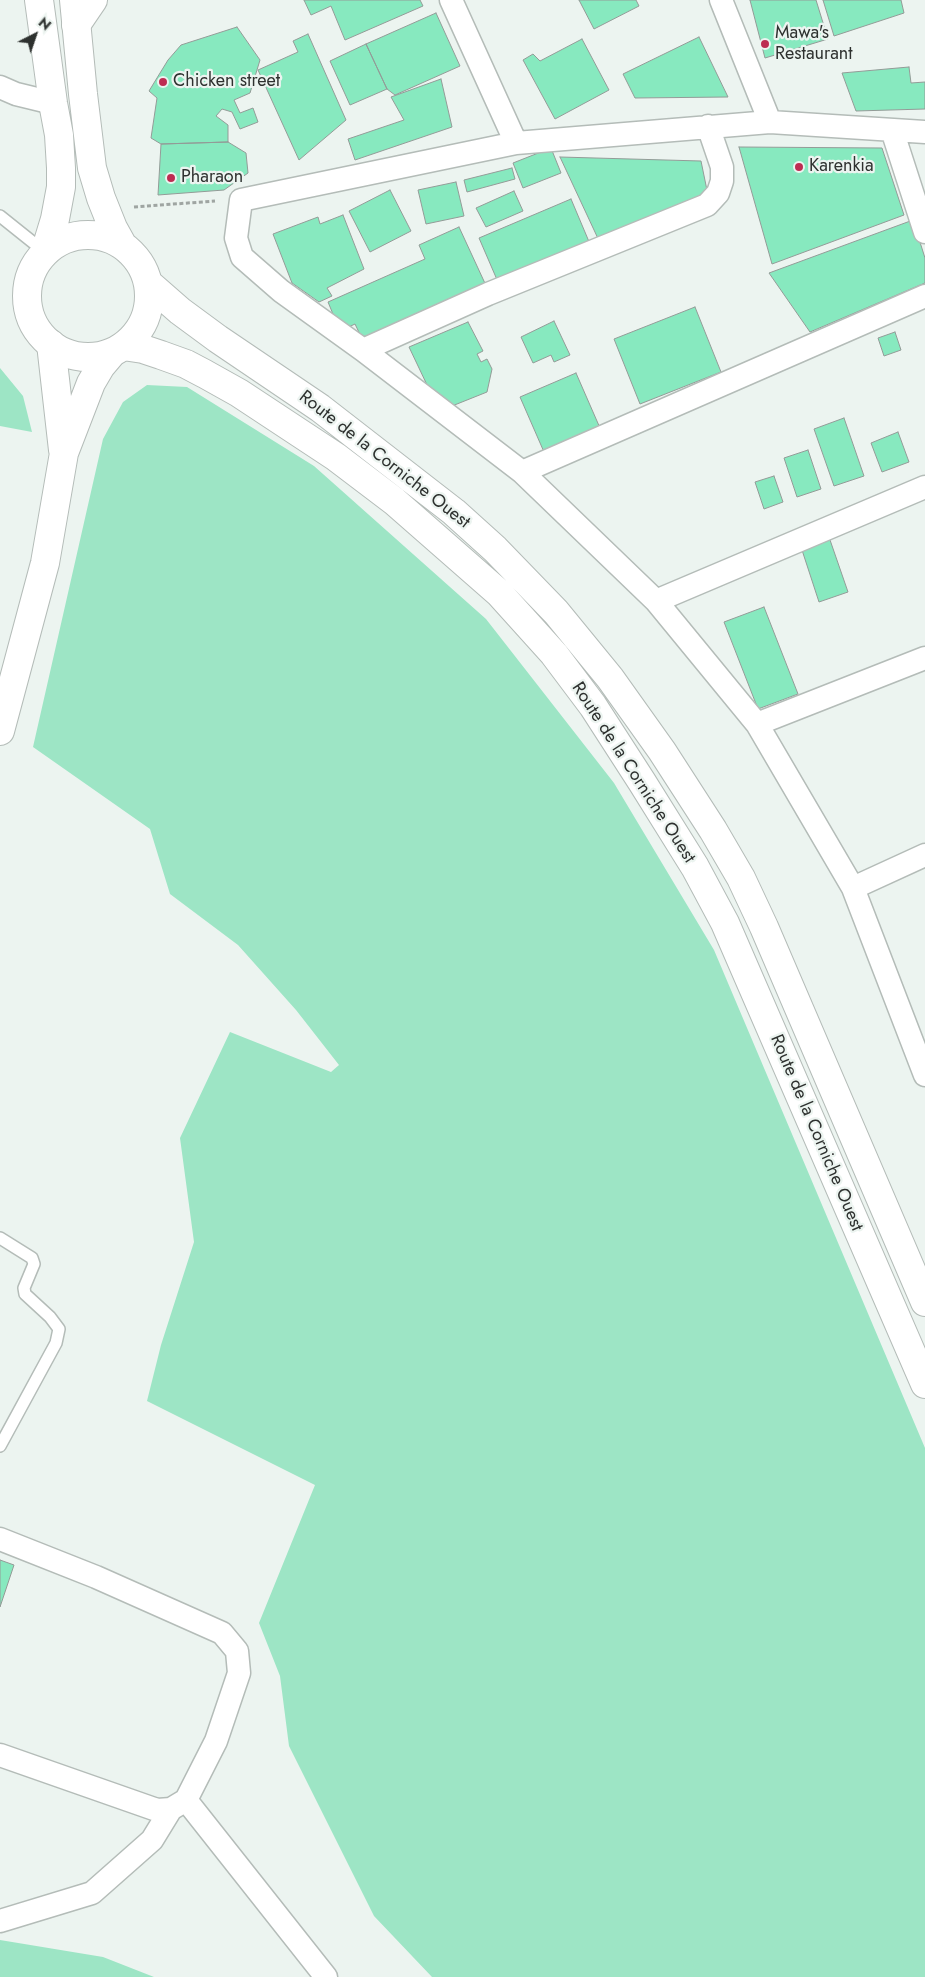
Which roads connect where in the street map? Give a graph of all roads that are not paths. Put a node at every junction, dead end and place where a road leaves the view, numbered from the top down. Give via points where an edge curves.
1 (39, 0) edge
2 (93, 0) edge
3 (451, 0) edge
4 (721, 0) edge
5 (75, 12) edge
6 (0, 87) edge
7 (53, 103) junction
8 (770, 122) junction
9 (708, 126) junction
10 (892, 130) junction
11 (925, 132) edge
12 (516, 143) junction
13 (0, 216) edge
14 (925, 232) edge
15 (123, 246) junction
16 (45, 252) junction
17 (148, 282) junction
18 (925, 296) edge
19 (51, 344) junction
20 (118, 350) junction
21 (363, 350) junction
22 (64, 453) junction
23 (522, 472) junction
24 (925, 487) edge
25 (656, 601) junction
26 (925, 658) edge
27 (757, 724) junction
28 (0, 731) edge
29 (925, 855) edge
30 (853, 888) junction
31 (923, 1063) edge
32 (0, 1238) edge
33 (925, 1302) edge
34 (925, 1384) edge
35 (0, 1446) edge
36 (0, 1539) edge
37 (0, 1755) edge
38 (178, 1804) junction
39 (0, 1921) edge
40 (326, 1977) edge

1 - 7 main road
2 - 5 main road
3 - 12 street
4 - 8 street
5 - 15 main road via 92,168 101,198
6 - 7 street
7 - 16 main road via 59,135 61,187
8 - 9 street
8 - 10 street
9 - 12 street
9 - 21 street via 722,167 722,181 718,194 707,205 488,294
10 - 11 street
10 - 14 street
12 - 21 street via 241,200 236,238 242,257 281,291
13 - 16 lane
15 - 16 main road via 104,237 83,235 62,240
15 - 17 main road via 134,256
16 - 19 main road via 33,269 27,289 28,310 36,329
17 - 20 main road via 149,301 145,318 136,334
17 - 33 main road, Route de la Corniche Ouest via 218,340 320,408 454,512 556,612 610,678 662,751 741,878
18 - 23 street
19 - 20 main road via 80,357 96,357
19 - 22 main road
20 - 22 main road via 101,366 92,383
20 - 34 main road, Route de la Corniche Ouest via 152,352 186,364 239,393 336,457 394,501 498,593 554,654 593,706 642,782 695,867 725,923
21 - 23 street
22 - 28 main road via 45,563
23 - 25 street
24 - 25 street
25 - 27 street
26 - 27 street
27 - 30 street
29 - 30 street
30 - 31 street
32 - 35 lane via 32,1258 34,1264 24,1288 25,1294 59,1329 56,1343
36 - 38 street via 222,1633 237,1651 239,1673 216,1742
37 - 38 street via 157,1810
38 - 39 street via 152,1840 92,1893
38 - 40 street

